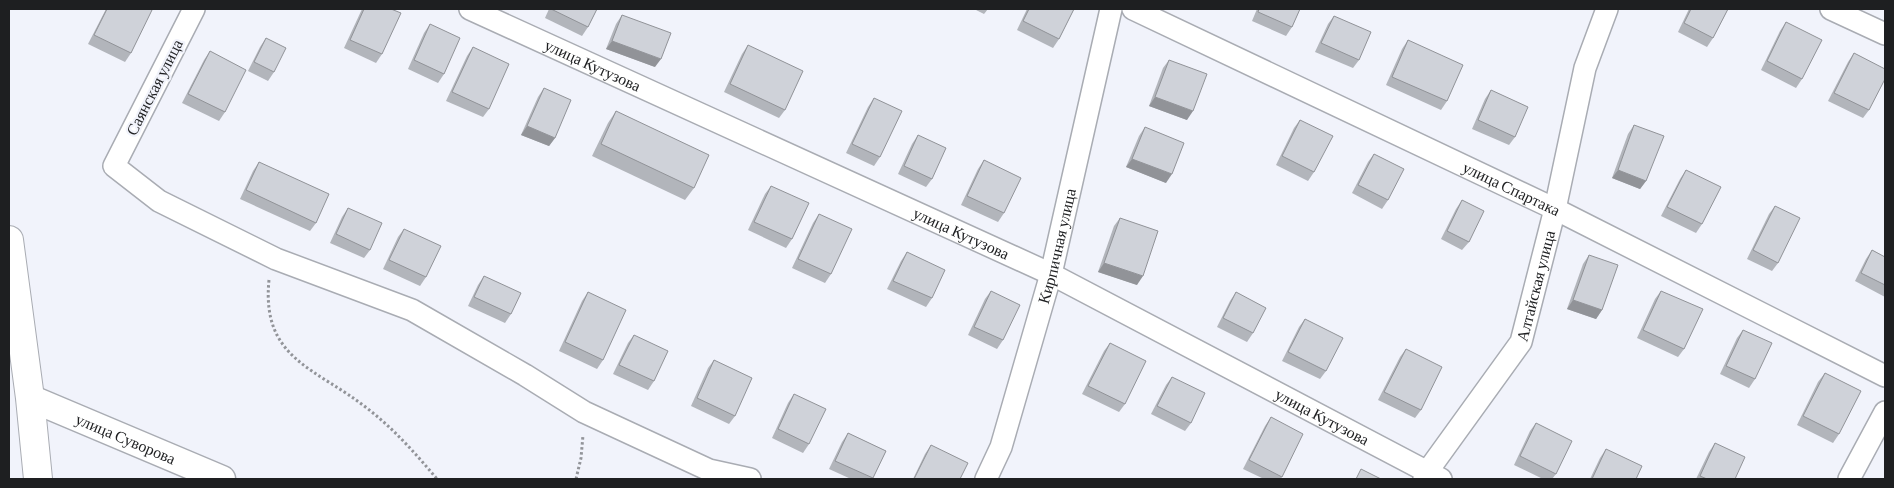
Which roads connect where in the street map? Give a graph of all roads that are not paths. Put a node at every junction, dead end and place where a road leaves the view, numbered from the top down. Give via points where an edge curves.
1 (194, 9) edge
2 (470, 9) edge
3 (1111, 9) edge
4 (1132, 9) edge
5 (1607, 9) edge
6 (1831, 9) edge
7 (1885, 34) edge
8 (1555, 209) junction
9 (9, 240) edge
10 (1051, 274) junction
11 (1885, 376) edge
12 (30, 398) junction
13 (1885, 412) edge
14 (1431, 477) edge
15 (38, 479) edge
16 (222, 479) edge
17 (750, 479) edge
18 (986, 479) edge
19 (1849, 479) edge

1 - 17 street, Саянская улица via 114,166 158,201 276,259 412,310 584,412 709,470
2 - 10 street, улица Кутузова
3 - 10 street, Кирпичная улица
4 - 8 street, улица Спартака
5 - 8 street, Алтайская улица via 1585,68
6 - 7 street
8 - 11 street, улица Спартака
8 - 14 street, Алтайская улица via 1521,342
9 - 12 main road
10 - 14 street, улица Кутузова
10 - 18 street, Кирпичная улица via 1001,446
12 - 15 main road
12 - 16 street, улица Суворова
13 - 19 street

